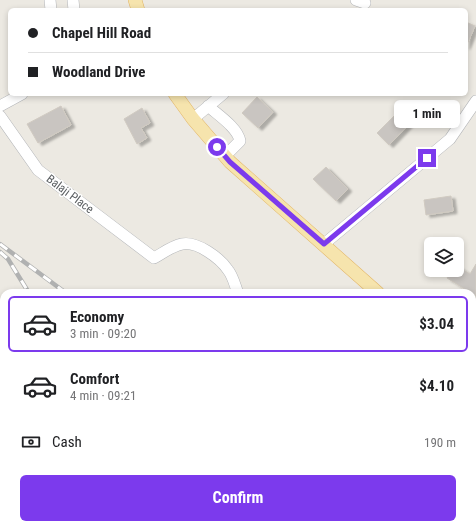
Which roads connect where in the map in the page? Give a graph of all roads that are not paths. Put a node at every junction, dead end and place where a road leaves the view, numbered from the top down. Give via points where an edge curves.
1 (18, 96) edge
2 (176, 96) edge
3 (220, 96) edge
4 (476, 101) edge
5 (0, 106) edge
6 (208, 106) junction
7 (0, 116) edge
8 (193, 119) junction
9 (225, 156) junction
10 (324, 244) junction
11 (236, 289) edge
12 (370, 289) edge

1 - 5 street
2 - 8 main road
3 - 6 street
4 - 10 street via 450,139
6 - 8 street
6 - 9 street via 239,135 240,141
7 - 11 street, Balaji Place via 38,170 154,258 180,244 194,244 218,259 229,271
8 - 9 main road
9 - 10 main road
10 - 12 main road

